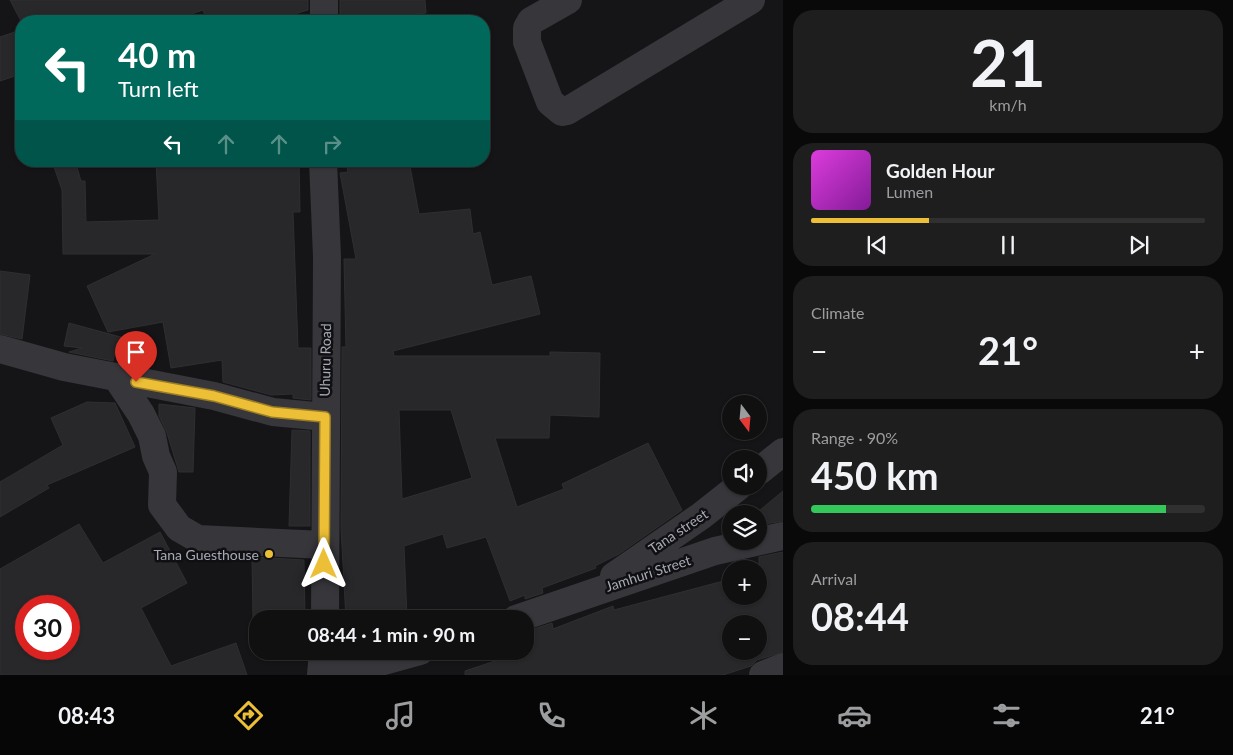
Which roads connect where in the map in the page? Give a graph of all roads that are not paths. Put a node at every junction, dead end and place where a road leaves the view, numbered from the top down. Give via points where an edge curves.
1 (324, 0) edge
2 (568, 0) edge
3 (751, 0) edge
4 (324, 15) edge
5 (323, 167) edge
6 (0, 349) edge
7 (117, 378) junction
8 (325, 417) junction
9 (783, 452) edge
10 (767, 465) edge
11 (728, 495) edge
12 (701, 516) junction
13 (783, 536) edge
14 (324, 545) junction
15 (715, 551) junction
16 (590, 592) junction
17 (325, 610) edge
18 (534, 612) edge
19 (322, 660) edge
20 (406, 660) edge
21 (395, 667) edge
22 (783, 667) edge
23 (321, 675) edge
24 (333, 675) edge
25 (763, 675) edge

1 - 4 street
2 - 3 street via 531,21 527,35 550,102 562,112
5 - 8 street, Uhuru Road via 327,257
6 - 7 street
7 - 8 street via 214,396 272,412
7 - 14 street via 152,436 163,472 162,505 179,528 198,539
8 - 14 street, Uhuru Road
9 - 10 street
11 - 12 street, Tana street
12 - 15 street
12 - 16 street, Tana street
13 - 15 street, Jamhuri Street
14 - 17 street, Uhuru Road
15 - 16 street, Jamhuri Street
16 - 18 street, Jamhuri Street
19 - 23 street
20 - 21 street
21 - 24 street
22 - 25 street

